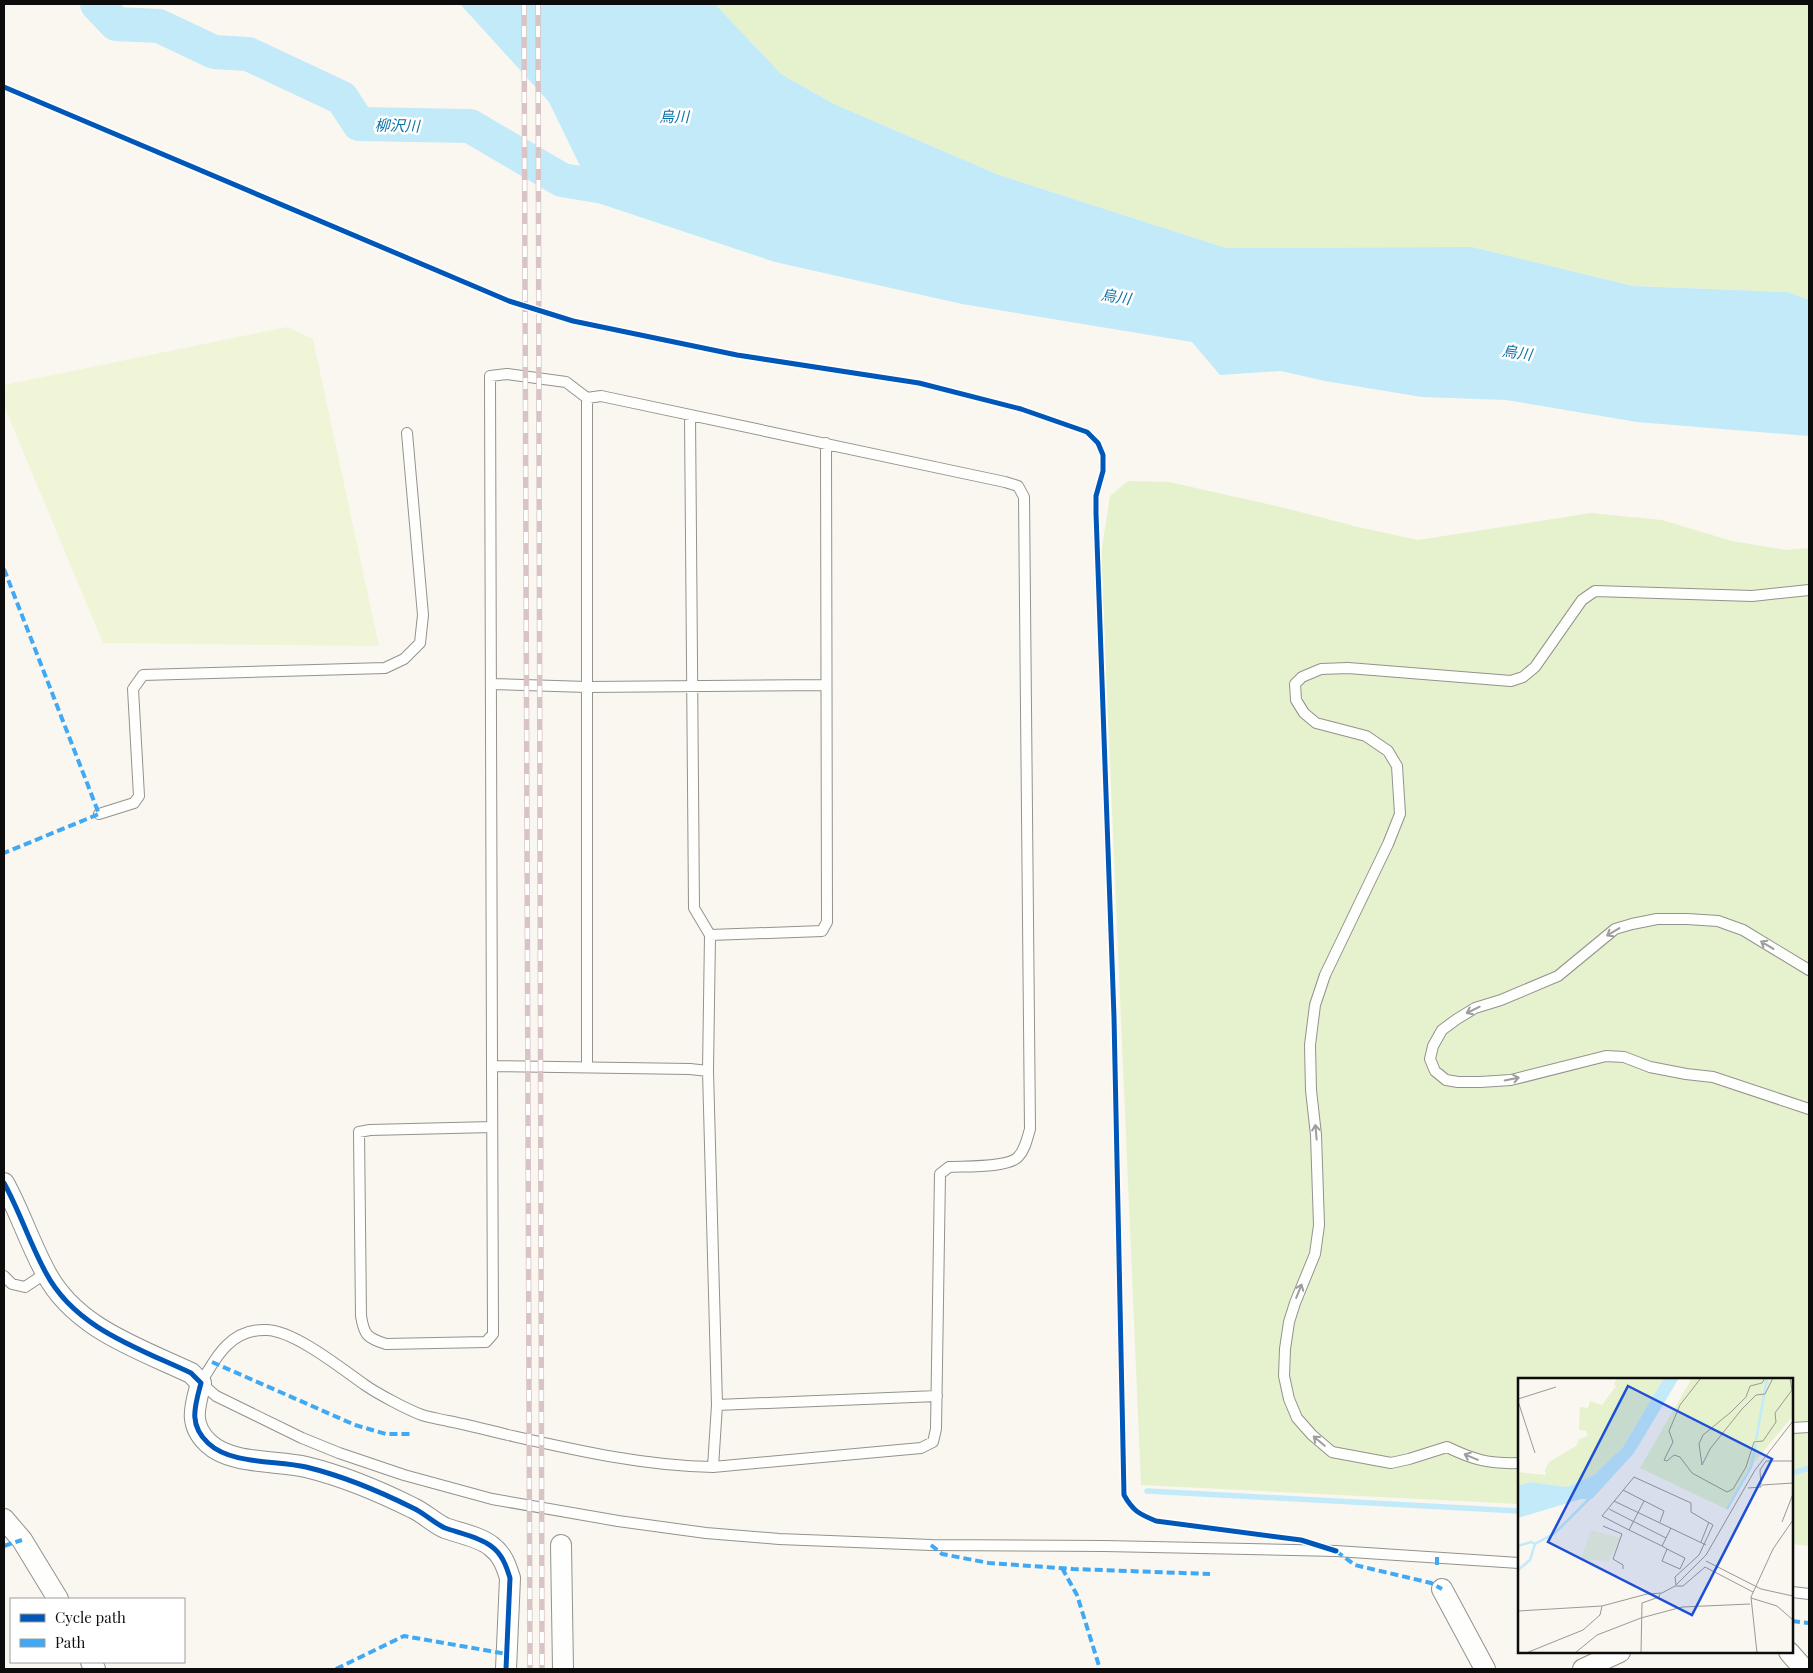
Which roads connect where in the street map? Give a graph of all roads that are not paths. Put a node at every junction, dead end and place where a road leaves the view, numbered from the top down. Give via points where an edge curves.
1 (587, 398) junction
2 (690, 414) junction
3 (407, 434) dead end
4 (826, 444) junction
5 (1809, 590) edge
6 (491, 684) junction
7 (692, 685) junction
8 (826, 685) junction
9 (587, 687) junction
10 (99, 814) dead end
11 (710, 935) junction
12 (1809, 970) edge
13 (492, 1066) junction
14 (586, 1067) junction
15 (708, 1071) junction
16 (1809, 1109) edge
17 (492, 1127) junction
18 (4, 1183) edge
19 (46, 1274) junction
20 (4, 1276) edge
21 (201, 1383) junction
22 (937, 1396) junction
23 (717, 1405) junction
24 (1809, 1427) edge
25 (1793, 1428) edge
26 (1518, 1463) edge
27 (714, 1468) junction
28 (4, 1519) edge
29 (561, 1545) dead end
30 (1518, 1562) edge
31 (1442, 1589) dead end
32 (1793, 1592) edge
33 (1809, 1594) edge
34 (57, 1598) edge
35 (1618, 1653) edge
36 (1790, 1653) edge
37 (506, 1669) edge
38 (563, 1669) edge
39 (1485, 1669) edge
40 (1583, 1669) edge
41 (1804, 1669) edge

1 - 2 lane via 601,396
1 - 6 lane via 566,382 507,374 490,376
1 - 9 lane
2 - 4 lane
2 - 7 lane
3 - 10 lane via 423,615 420,642 404,659 385,668 144,675 133,688 139,796 134,803
4 - 8 lane
4 - 22 lane via 1005,482 1018,486 1024,497 1030,1129 1017,1158 1007,1163 948,1166 940,1174
26 -> 5 lane via 1478,1461 1447,1446 1391,1462 1332,1452 1297,1418 1288,1399 1284,1376 1285,1349 1295,1304 1315,1254 1319,1224 1310,1045 1315,1005 1325,975 1400,814 1397,766 1388,751 1366,736 1316,723 1296,700 1295,684 1302,677 1321,669 1348,668 1511,681 1523,677 1535,667 1582,600 1595,591 1752,596
6 - 9 lane
6 - 13 lane
7 - 8 lane
7 - 9 lane
7 - 11 lane via 694,908
8 - 11 lane via 827,922 822,931
9 - 14 lane
11 - 15 lane
12 -> 16 lane via 1743,930 1718,921 1657,919 1632,924 1615,929 1558,976 1475,1008 1457,1019 1442,1030 1432,1046 1430,1059 1435,1071 1446,1080 1480,1082 1511,1080 1606,1056 1624,1057 1650,1067 1713,1077
13 - 14 lane
13 - 17 lane
14 - 15 lane
15 - 23 lane
17 - 17 lane via 359,1132 361,1316 363,1330 371,1339 386,1344 486,1342 493,1334
18 - 19 street
19 - 20 lane via 25,1287 12,1284
19 - 21 street via 70,1306 95,1326 191,1373
21 - 27 lane via 225,1345 238,1335 269,1330 281,1332 322,1354 367,1386 422,1415 588,1453 684,1467
21 - 30 lane via 216,1396 302,1438 404,1475 492,1499 706,1534 931,1545 1336,1551
21 - 37 street via 194,1412 195,1424 208,1444 222,1452 240,1458 306,1467 363,1486 415,1508 443,1527 490,1544 506,1563 510,1578
22 - 23 lane
22 - 27 lane via 933,1442 921,1448
23 - 27 lane
24 - 25 lane
28 - 34 street via 22,1540
29 - 38 street
31 - 39 street
32 - 33 lane
35 - 40 street
36 - 41 street

